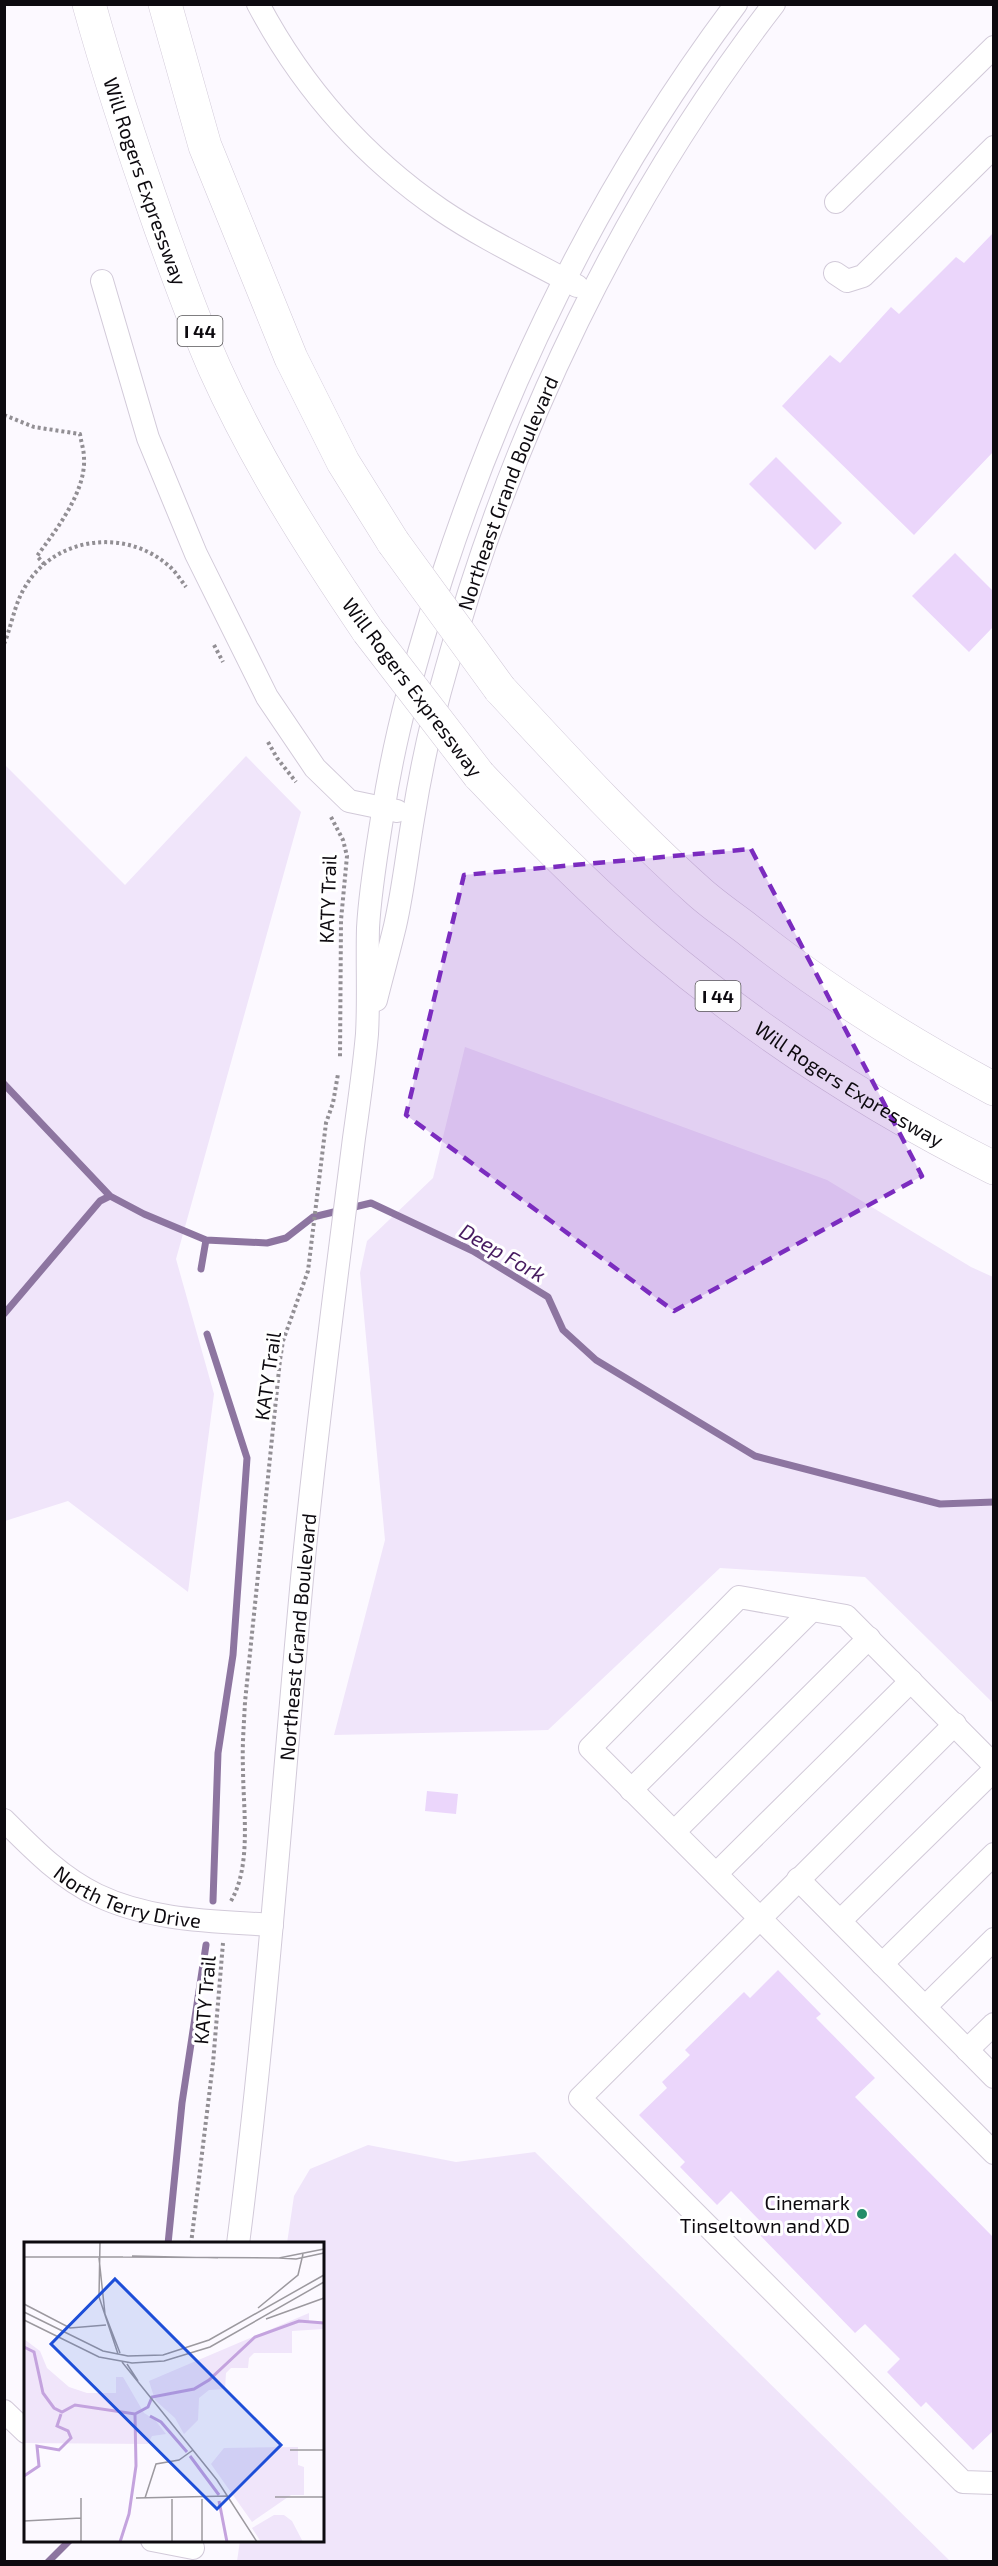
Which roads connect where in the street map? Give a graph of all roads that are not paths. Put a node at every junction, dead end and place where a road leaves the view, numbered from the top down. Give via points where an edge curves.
1 (89, 4) edge
2 (165, 4) edge
3 (258, 4) edge
4 (736, 4) edge
5 (774, 4) edge
6 (993, 47) edge
7 (993, 147) edge
8 (836, 202) dead end
9 (835, 273) dead end
10 (565, 279) junction
11 (102, 281) dead end
12 (592, 294) junction
13 (383, 808) junction
14 (413, 814) junction
15 (367, 1032) junction
16 (993, 1089) edge
17 (993, 1168) edge
18 (813, 1610) junction
19 (869, 1638) junction
20 (911, 1681) junction
21 (955, 1724) junction
22 (993, 1765) edge
23 (993, 1770) edge
24 (631, 1790) junction
25 (4, 1820) edge
26 (674, 1832) junction
27 (993, 1854) edge
28 (716, 1874) junction
29 (798, 1879) junction
30 (759, 1917) junction
31 (840, 1921) junction
32 (272, 1925) junction
33 (993, 1939) edge
34 (882, 1964) junction
35 (925, 2007) junction
36 (993, 2024) edge
37 (967, 2050) junction
38 (993, 2077) edge
39 (993, 2153) edge
40 (238, 2242) edge
41 (4, 2411) edge
42 (24, 2430) edge
43 (993, 2483) edge
44 (156, 2542) edge
45 (192, 2550) edge

1 - 17 highway, Will Rogers Expressway / I 44, bridge via 138,164 177,273 215,369 269,476 368,632 479,775 605,901 736,1010 826,1072
2 - 16 highway, bridge via 205,146 291,358 343,462 393,542 500,689 614,812 699,892 859,1011
3 - 10 street via 300,73 365,148 442,211
4 - 10 street, Northeast Grand Boulevard via 633,155
5 - 12 street, Northeast Grand Boulevard via 714,85 657,175
6 - 8 street
7 - 9 street via 863,276 847,281
10 - 12 street
10 - 13 street, Northeast Grand Boulevard via 516,379 462,519 421,642
11 - 13 street via 148,438 196,554 267,697 323,777 349,801
12 - 14 street, Northeast Grand Boulevard via 532,418 470,586 445,672
13 - 14 street
13 - 15 street, Northeast Grand Boulevard via 368,922
14 - 15 street, Northeast Grand Boulevard via 395,925
15 - 32 street, Northeast Grand Boulevard via 304,1565
18 - 19 street via 846,1616
18 - 24 street
18 - 24 street via 739,1597 590,1748
19 - 20 street
19 - 26 street
20 - 21 street
20 - 28 street
21 - 22 street
21 - 29 street
23 - 31 street
24 - 26 street
25 - 32 street, North Terry Drive via 40,1856 96,1895 165,1916
26 - 28 street
27 - 34 street
28 - 30 street
29 - 30 street
29 - 31 street
30 - 39 street
30 - 43 street via 580,2098 963,2482
31 - 34 street
32 - 40 street, Northeast Grand Boulevard
33 - 35 street
34 - 35 street
35 - 37 street
36 - 37 street
37 - 38 street
41 - 42 street
44 - 45 street

